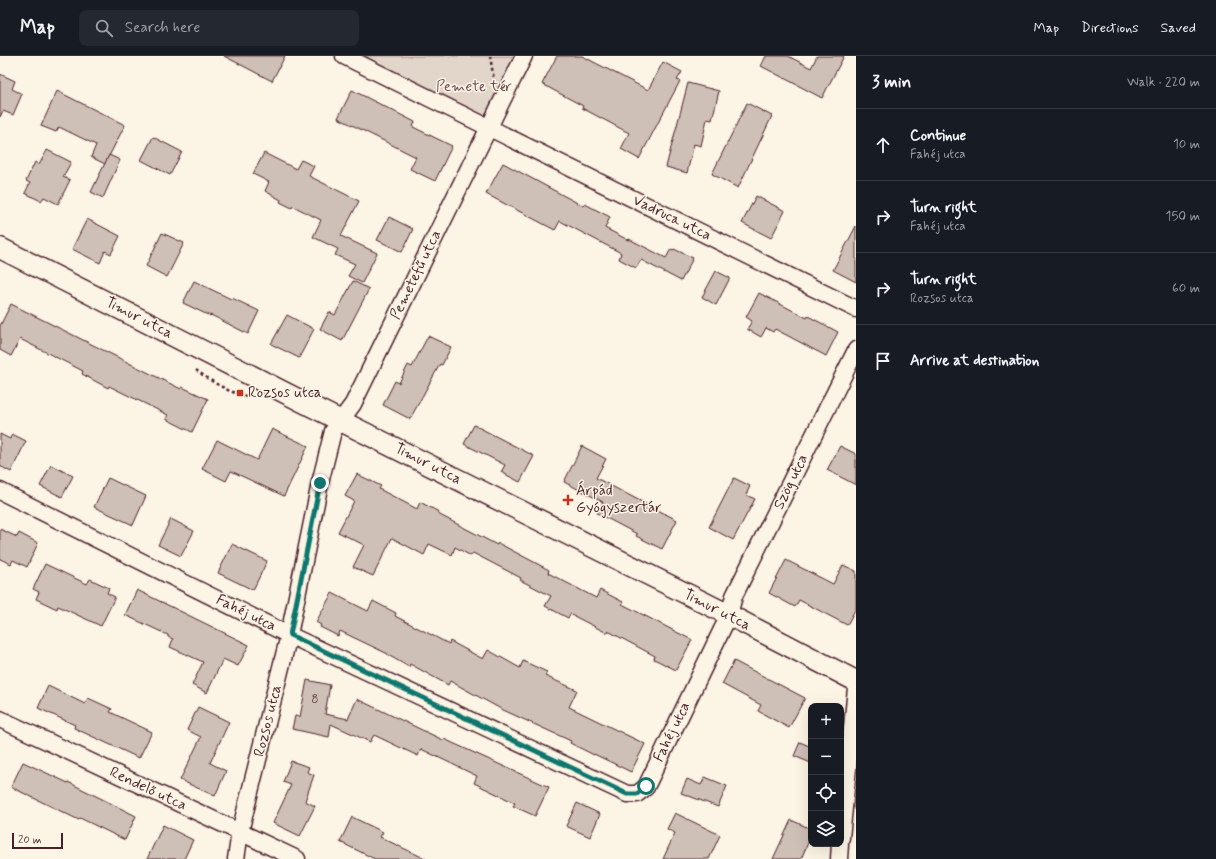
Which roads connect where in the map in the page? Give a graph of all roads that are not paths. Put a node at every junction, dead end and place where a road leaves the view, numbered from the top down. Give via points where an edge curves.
1 (345, 56) edge
2 (524, 56) edge
3 (488, 128) junction
4 (0, 248) edge
5 (856, 309) edge
6 (856, 350) edge
7 (341, 421) junction
8 (0, 491) edge
9 (728, 615) junction
10 (290, 635) junction
11 (856, 681) edge
12 (856, 688) edge
13 (0, 719) edge
14 (844, 811) edge
15 (240, 832) junction
16 (840, 847) edge
17 (236, 859) edge
18 (297, 859) edge
19 (839, 859) edge

1 - 3 street
2 - 3 street
3 - 5 street, Vadruca utca
3 - 7 street, Pemetefű utca via 353,404
4 - 7 street, Timur utca
6 - 9 street, Szög utca via 734,596
7 - 9 street, Timur utca
7 - 10 street, Rozsos utca via 333,432 320,483
8 - 10 street, Fahéj utca
9 - 10 street, Fahéj utca via 646,786 637,794 627,794
9 - 11 street, Timur utca
10 - 15 street, Rozsos utca
12 - 14 street
13 - 15 street, Rendelő utca
15 - 17 street, Rozsos utca
15 - 18 street, Rendelő utca
16 - 19 street

